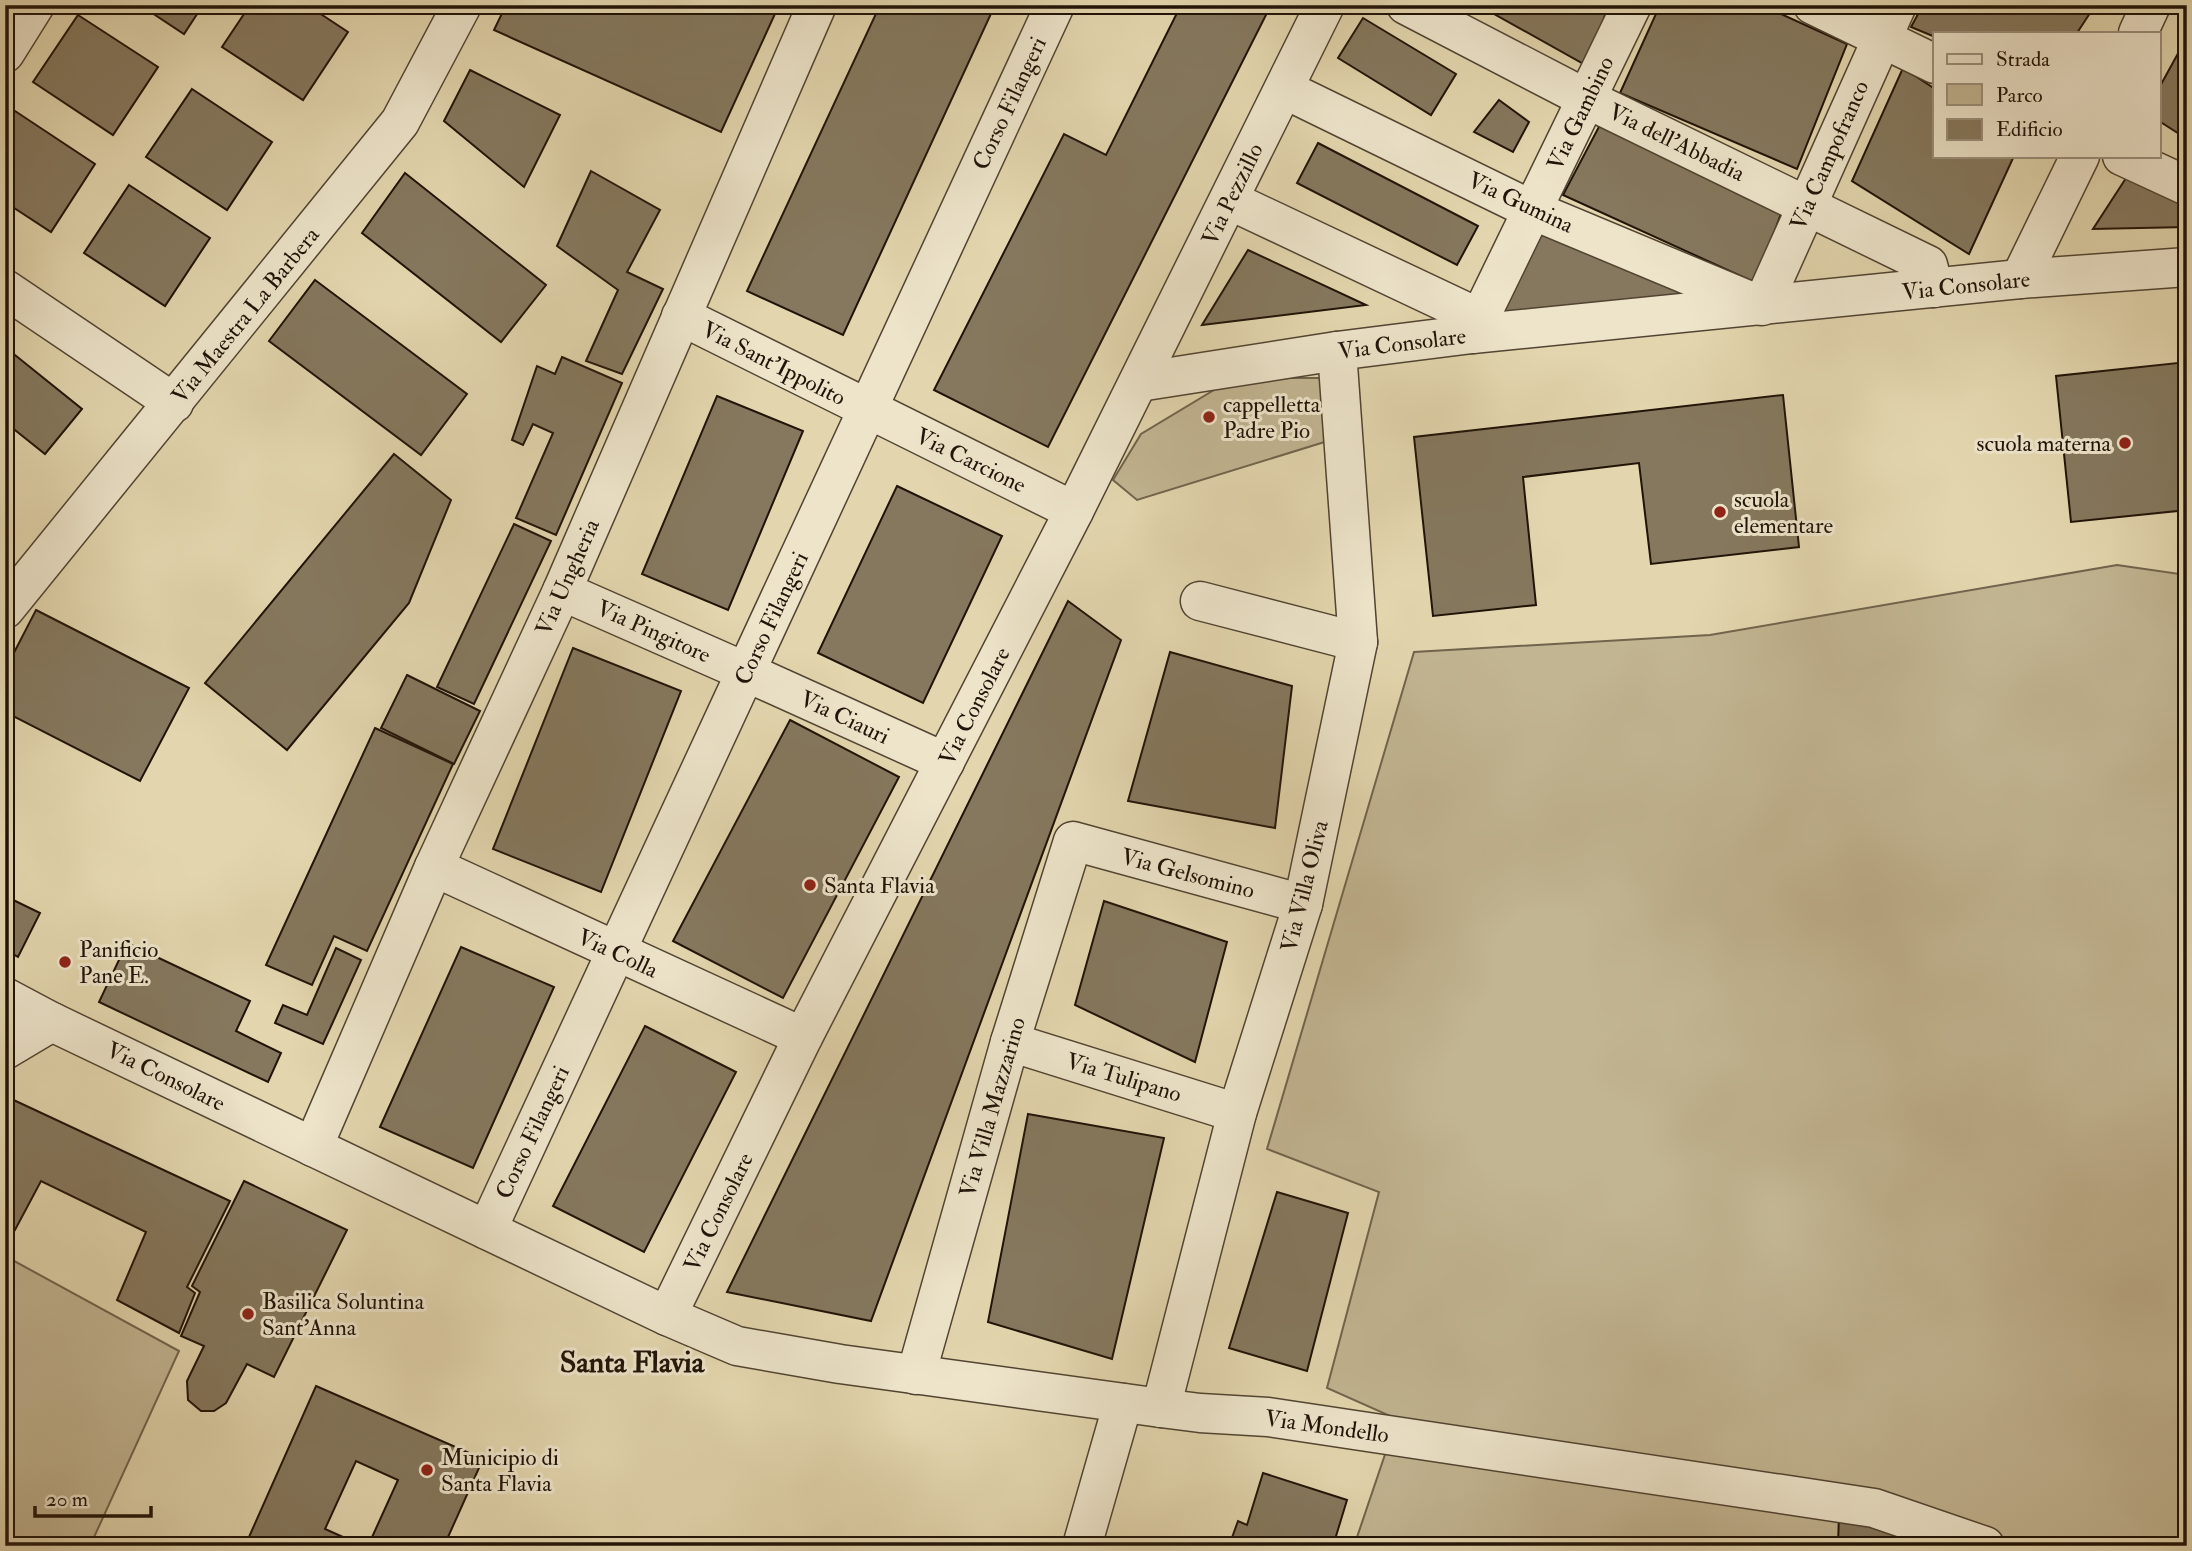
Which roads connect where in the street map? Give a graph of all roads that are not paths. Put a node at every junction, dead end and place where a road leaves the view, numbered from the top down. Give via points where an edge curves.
1 (35, 5) edge
2 (462, 5) edge
3 (817, 5) edge
4 (1055, 5) edge
5 (1325, 5) edge
6 (1406, 5) edge
7 (1632, 5) edge
8 (1813, 5) edge
9 (2151, 5) edge
10 (1889, 21) edge
11 (2138, 32) edge
12 (5, 52) edge
13 (1933, 62) edge
14 (1284, 89) junction
15 (1587, 99) junction
16 (2079, 158) edge
17 (2126, 158) edge
18 (2187, 186) edge
19 (1229, 200) junction
20 (1806, 205) junction
21 (1532, 209) junction
22 (2187, 267) edge
23 (2020, 279) junction
24 (1934, 288) junction
25 (5, 289) edge
26 (1762, 306) junction
27 (681, 316) junction
28 (1476, 326) junction
29 (1337, 351) junction
30 (1139, 382) junction
31 (174, 403) junction
32 (867, 409) junction
33 (1074, 511) junction
34 (562, 591) junction
35 (1200, 601) dead end
36 (5, 609) edge
37 (1359, 642) junction
38 (746, 671) junction
39 (945, 762) junction
40 (1073, 841) joint
41 (434, 867) junction
42 (1303, 904) junction
43 (616, 952) junction
44 (5, 997) edge
45 (52, 1022) junction
46 (803, 1037) junction
47 (1010, 1042) junction
48 (5, 1050) edge
49 (1237, 1113) junction
50 (313, 1147) junction
51 (486, 1230) junction
52 (667, 1317) junction
53 (916, 1375) junction
54 (1124, 1403) junction
55 (1161, 1408) junction
56 (1966, 1542) edge
57 (1082, 1546) edge

1 - 12 street
2 - 31 street, Via Maestra La Barbera via 400,122
3 - 27 street, Via Ungheria
4 - 32 street, Corso Filangeri
5 - 14 street, Via Pezzillo
6 - 15 street, Via dell'Abbadia
7 - 15 street, Via Gambino
8 - 10 street
9 - 11 street
10 - 13 street
10 - 20 street, Via Campofranco
14 - 19 street, Via Pezzillo
14 - 21 street, Via Gumina
15 - 20 street, Via dell'Abbadia
15 - 21 street, Via Gambino
16 - 23 street
17 - 18 street
19 - 28 street
19 - 30 street, Via Pezzillo
20 - 24 street, Via dell'Abbadia via 1928,265
20 - 26 street, Via Campofranco
21 - 26 street, Via Gumina
21 - 28 street, Via Gambino
22 - 23 street, Via Consolare
23 - 24 street, Via Consolare
24 - 26 street, Via Consolare
25 - 31 street
26 - 28 street, Via Consolare
27 - 32 street, Via Sant'Ippolito
27 - 34 street, Via Ungheria
28 - 29 street, Via Consolare
29 - 30 street, Via Consolare
29 - 37 street, Via Villa Oliva
30 - 33 street, Via Consolare
31 - 36 street, Via Maestra La Barbera
32 - 33 street, Via Carcione
32 - 38 street, Corso Filangeri
33 - 39 street, Via Consolare
34 - 38 street, Via Pingitore
34 - 41 street, Via Ungheria
35 - 37 street
37 - 42 street, Via Villa Oliva
38 - 39 street, Via Ciauri
38 - 43 street, Corso Filangeri
39 - 46 street, Via Consolare
40 - 42 street, Via Gelsomino
40 - 47 street, Via Villa Mazzarino
41 - 43 street, Via Colla
41 - 50 street, Via Ungheria
42 - 49 street, Via Villa Oliva
43 - 46 street, Via Colla
43 - 51 street, Corso Filangeri
44 - 45 street, Via Consolare
45 - 48 street
45 - 50 street, Via Consolare
46 - 52 street, Via Consolare
47 - 49 street, Via Tulipano
47 - 53 street, Via Villa Mazzarino
49 - 55 street, Via Villa Oliva
50 - 51 street, Via Consolare
51 - 52 street, Via Consolare
52 - 53 street, Via Mondello via 737,1346
53 - 54 street, Via Mondello
54 - 55 street, Via Mondello
54 - 57 street
55 - 56 street, Via Mondello via 1282,1419 1874,1508

